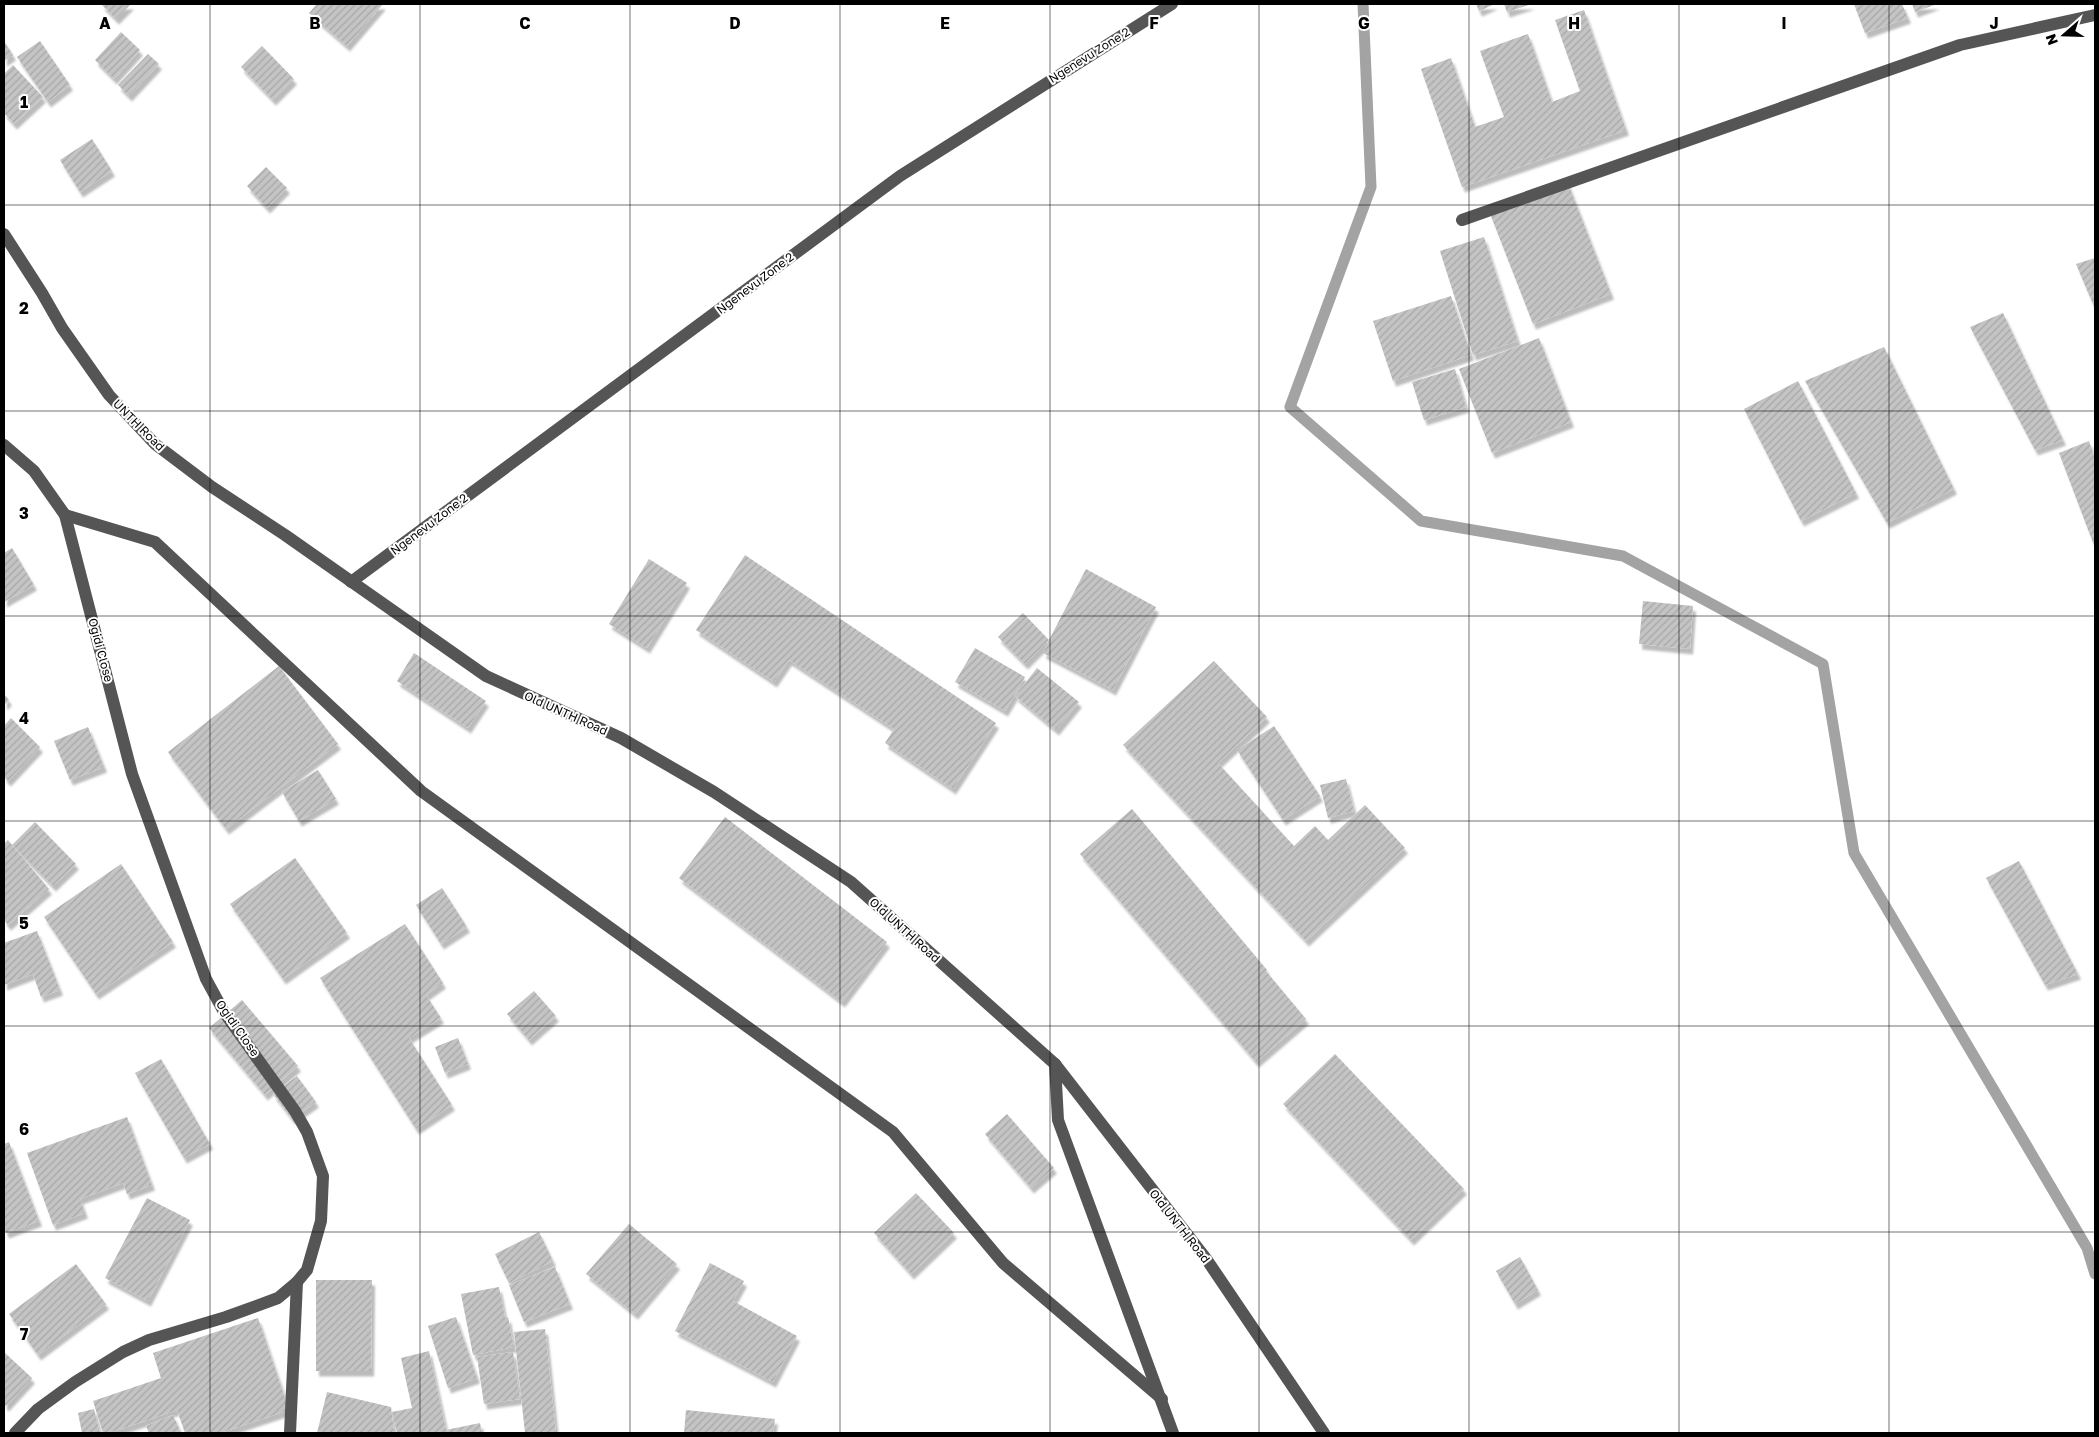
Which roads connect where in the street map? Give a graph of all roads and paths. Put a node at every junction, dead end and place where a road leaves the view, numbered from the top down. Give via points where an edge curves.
1 (1172, 4) edge
2 (2095, 15) edge
3 (1462, 220) dead end
4 (4, 234) edge
5 (4, 445) edge
6 (65, 515) junction
7 (351, 582) junction
8 (1055, 1064) junction
9 (297, 1282) junction
10 (1162, 1399) junction
11 (15, 1433) edge
12 (290, 1433) edge
13 (1173, 1433) edge
14 (1324, 1433) edge

1 - 7 street, Ngenevu Zone 2 via 900,176
2 - 3 street via 1960,45
4 - 7 street, UNTH Road via 62,328 109,395 154,444
5 - 6 street, Ogidi Close via 34,471
6 - 9 street, Ogidi Close via 132,774 206,979 224,1012 295,1111 307,1132 323,1176 321,1221 307,1270
6 - 10 street via 155,542 421,791 892,1132 1003,1263
7 - 8 street, Old UNTH Road via 486,676 621,738 714,792 851,882
8 - 10 street via 1058,1120
8 - 14 street, Old UNTH Road via 1207,1260
9 - 11 street, Ogidi Close via 278,1298 149,1340 123,1352 38,1409
9 - 12 street
10 - 13 street

